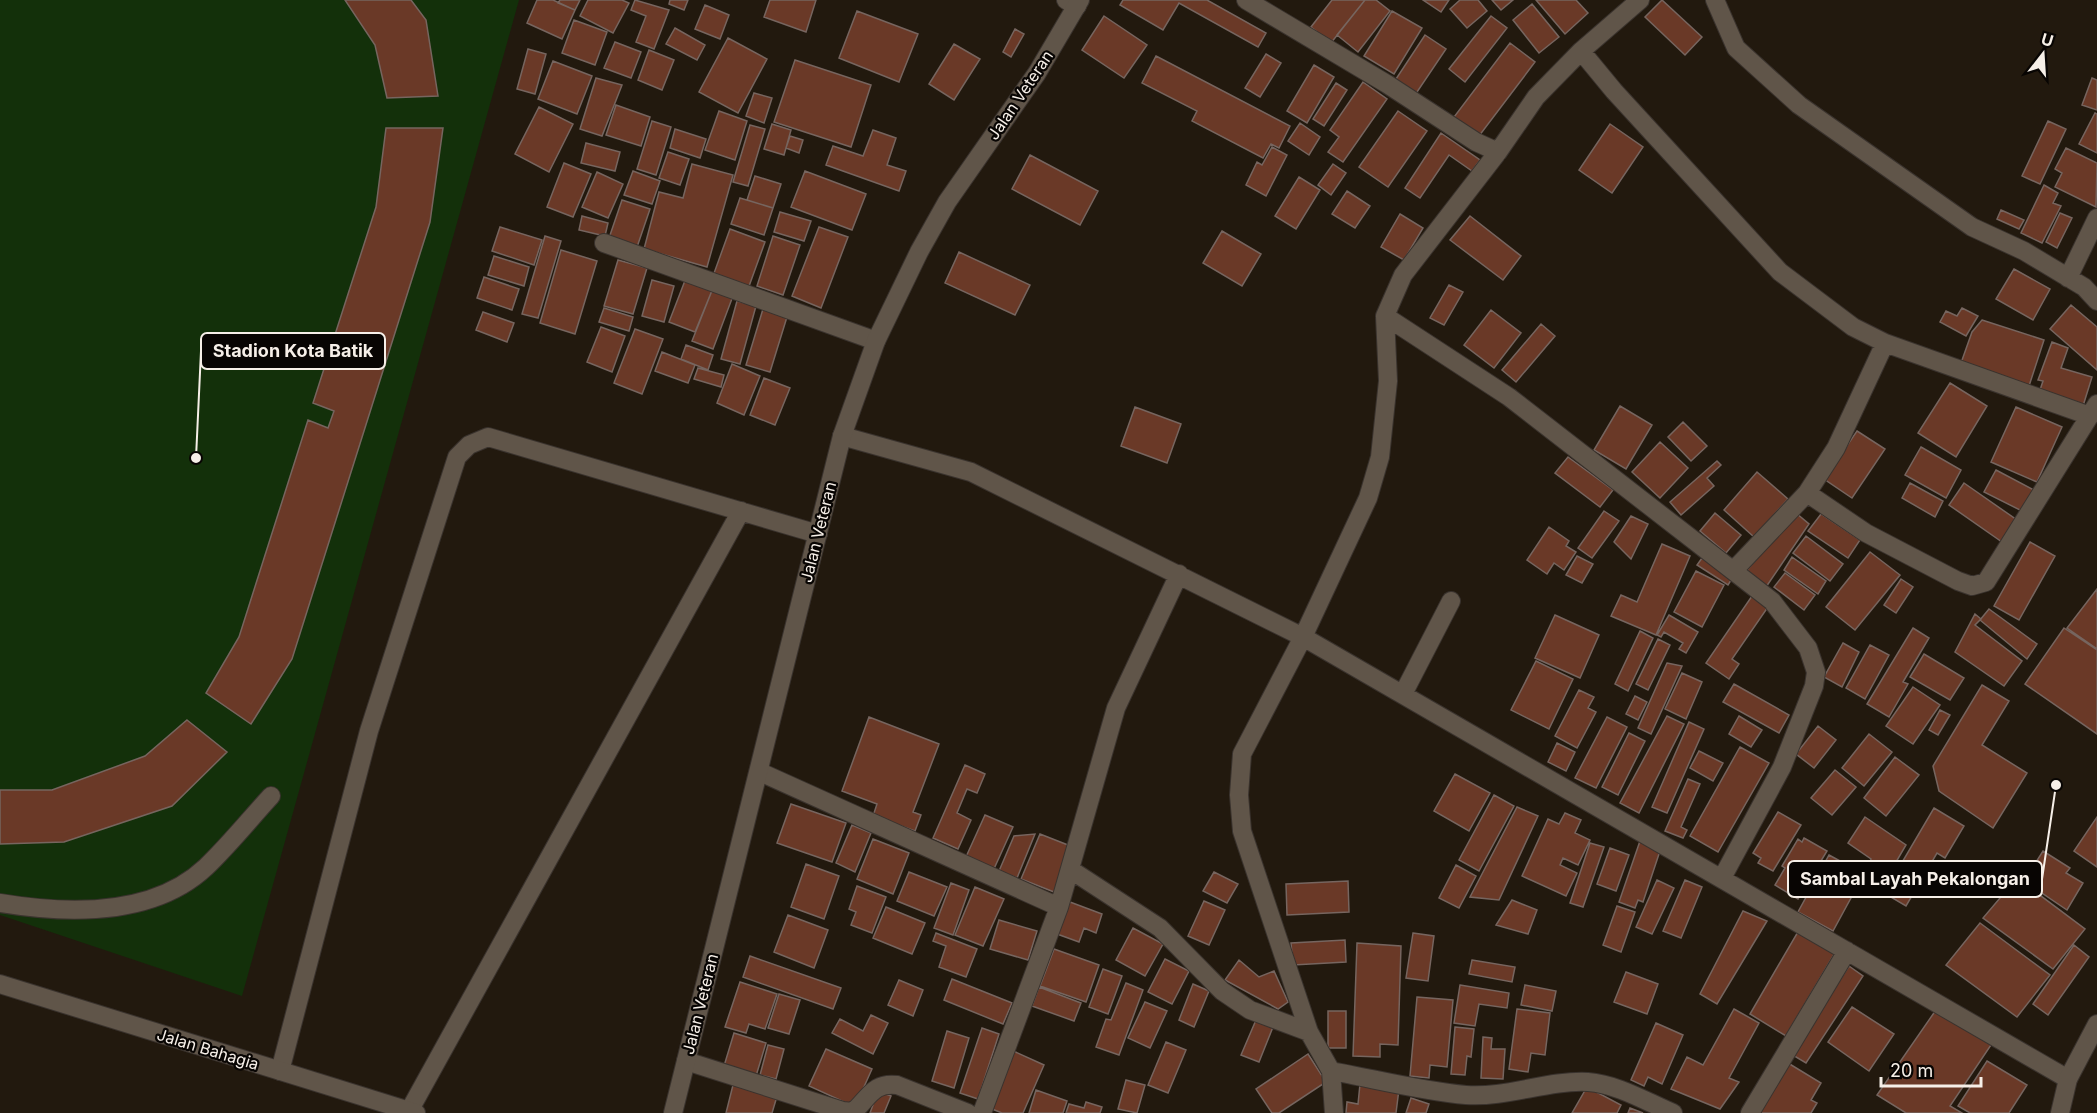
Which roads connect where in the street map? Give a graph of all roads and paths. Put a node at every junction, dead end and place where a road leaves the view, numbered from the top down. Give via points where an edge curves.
1 (1246, 0) edge
2 (1640, 0) edge
3 (1715, 0) edge
4 (1074, 2) edge
5 (1581, 51) junction
6 (1498, 152) junction
7 (2097, 218) edge
8 (604, 243) dead end
9 (2068, 278) junction
10 (2097, 301) edge
11 (1385, 316) junction
12 (876, 341) junction
13 (1885, 343) junction
14 (2094, 410) edge
15 (842, 436) junction
16 (1807, 493) junction
17 (741, 511) junction
18 (818, 534) junction
19 (1734, 570) junction
20 (1179, 574) junction
21 (1451, 601) dead end
22 (1303, 637) junction
23 (1403, 694) junction
24 (760, 772) junction
25 (271, 796) dead end
26 (1071, 870) junction
27 (1722, 878) junction
28 (0, 903) edge
29 (1059, 907) junction
30 (1847, 951) junction
31 (0, 984) edge
32 (2097, 1024) edge
33 (1309, 1032) junction
34 (686, 1062) junction
35 (279, 1071) junction
36 (1331, 1071) junction
37 (2068, 1079) junction
38 (411, 1112) edge
39 (673, 1113) edge
40 (968, 1113) edge
41 (982, 1113) edge
42 (1334, 1113) edge
43 (1673, 1113) edge
44 (1750, 1113) edge
45 (2060, 1113) edge

1 - 6 street
2 - 5 street
3 - 9 street via 1736,48 1799,105 1972,226
4 - 12 street, Jalan Veteran via 1037,73 947,202
5 - 6 street via 1536,97
5 - 13 street via 1780,272 1853,327
6 - 11 street via 1402,275
7 - 9 street
8 - 12 street
9 - 10 street
11 - 19 street via 1509,397
11 - 22 street via 1388,381 1380,456 1368,498
12 - 15 street, Jalan Veteran
13 - 14 street
13 - 16 street via 1836,448
14 - 16 street via 1992,576 1981,584 1966,585 1948,576 1866,533
15 - 18 street, Jalan Veteran
15 - 20 street via 971,472
16 - 19 street
17 - 18 street
17 - 35 street via 488,437 469,445 457,457 369,731
17 - 38 street
18 - 24 street, Jalan Veteran
19 - 27 street via 1772,601 1808,648 1816,672 1782,767
20 - 22 street
20 - 26 street via 1116,708
21 - 23 street
22 - 23 street
22 - 33 street via 1242,754 1239,795 1242,831
23 - 27 street
24 - 29 street
24 - 34 street, Jalan Veteran
25 - 28 street via 204,869 154,900 108,907 33,908
26 - 29 street
26 - 33 street via 1160,928 1222,991 1250,1010
27 - 30 street
29 - 41 street
30 - 37 street
30 - 44 street
31 - 35 street, Jalan Bahagia
32 - 37 street
33 - 36 street
34 - 39 street, Jalan Veteran
34 - 40 street via 843,1111 854,1112 868,1094 885,1083
35 - 38 street, Jalan Bahagia
36 - 42 street
36 - 43 street via 1466,1095 1507,1094 1588,1082 1608,1086
37 - 45 street

